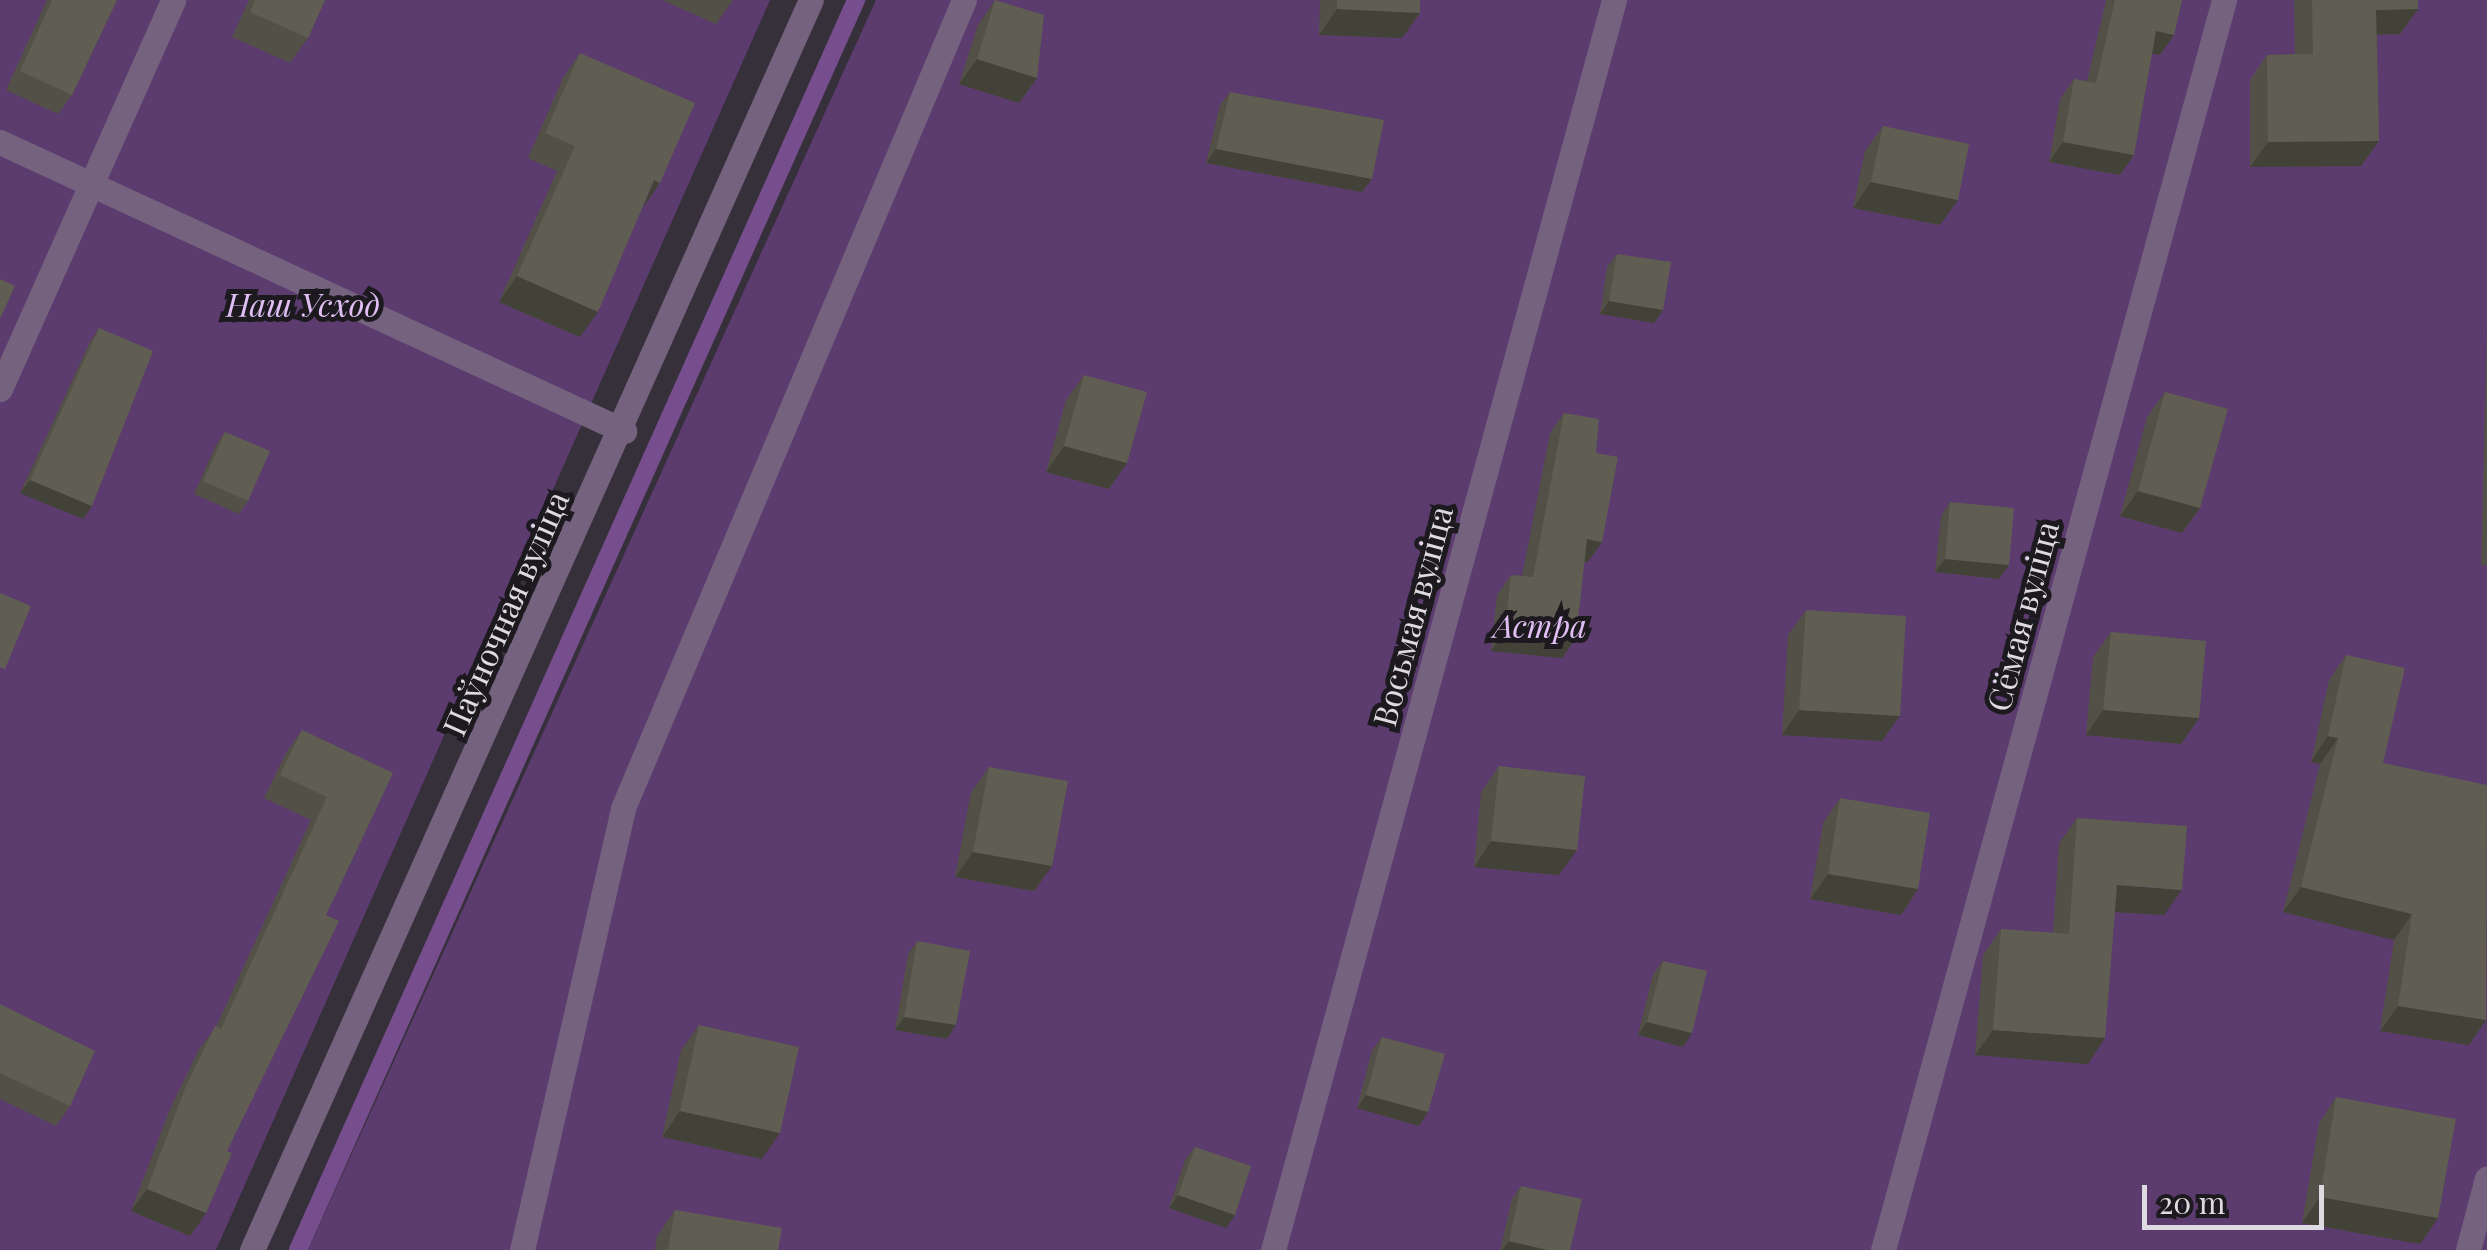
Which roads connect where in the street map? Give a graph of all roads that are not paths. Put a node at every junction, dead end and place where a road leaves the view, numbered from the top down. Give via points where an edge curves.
1 (173, 0) edge
2 (811, 0) edge
3 (964, 0) edge
4 (1614, 0) edge
5 (2224, 0) edge
6 (0, 142) edge
7 (91, 182) junction
8 (0, 389) edge
9 (624, 430) junction
10 (2487, 1178) edge
11 (252, 1250) edge
12 (522, 1250) edge
13 (1274, 1250) edge
14 (1882, 1250) edge
15 (2468, 1250) edge

1 - 7 lane
2 - 9 lane, Паўночная вуліца
3 - 12 lane via 623,808
4 - 13 lane, Восьмая вуліца
5 - 14 lane, Сёмая вуліца
6 - 7 lane
7 - 8 lane
7 - 9 lane
9 - 11 lane, Паўночная вуліца
10 - 15 lane

